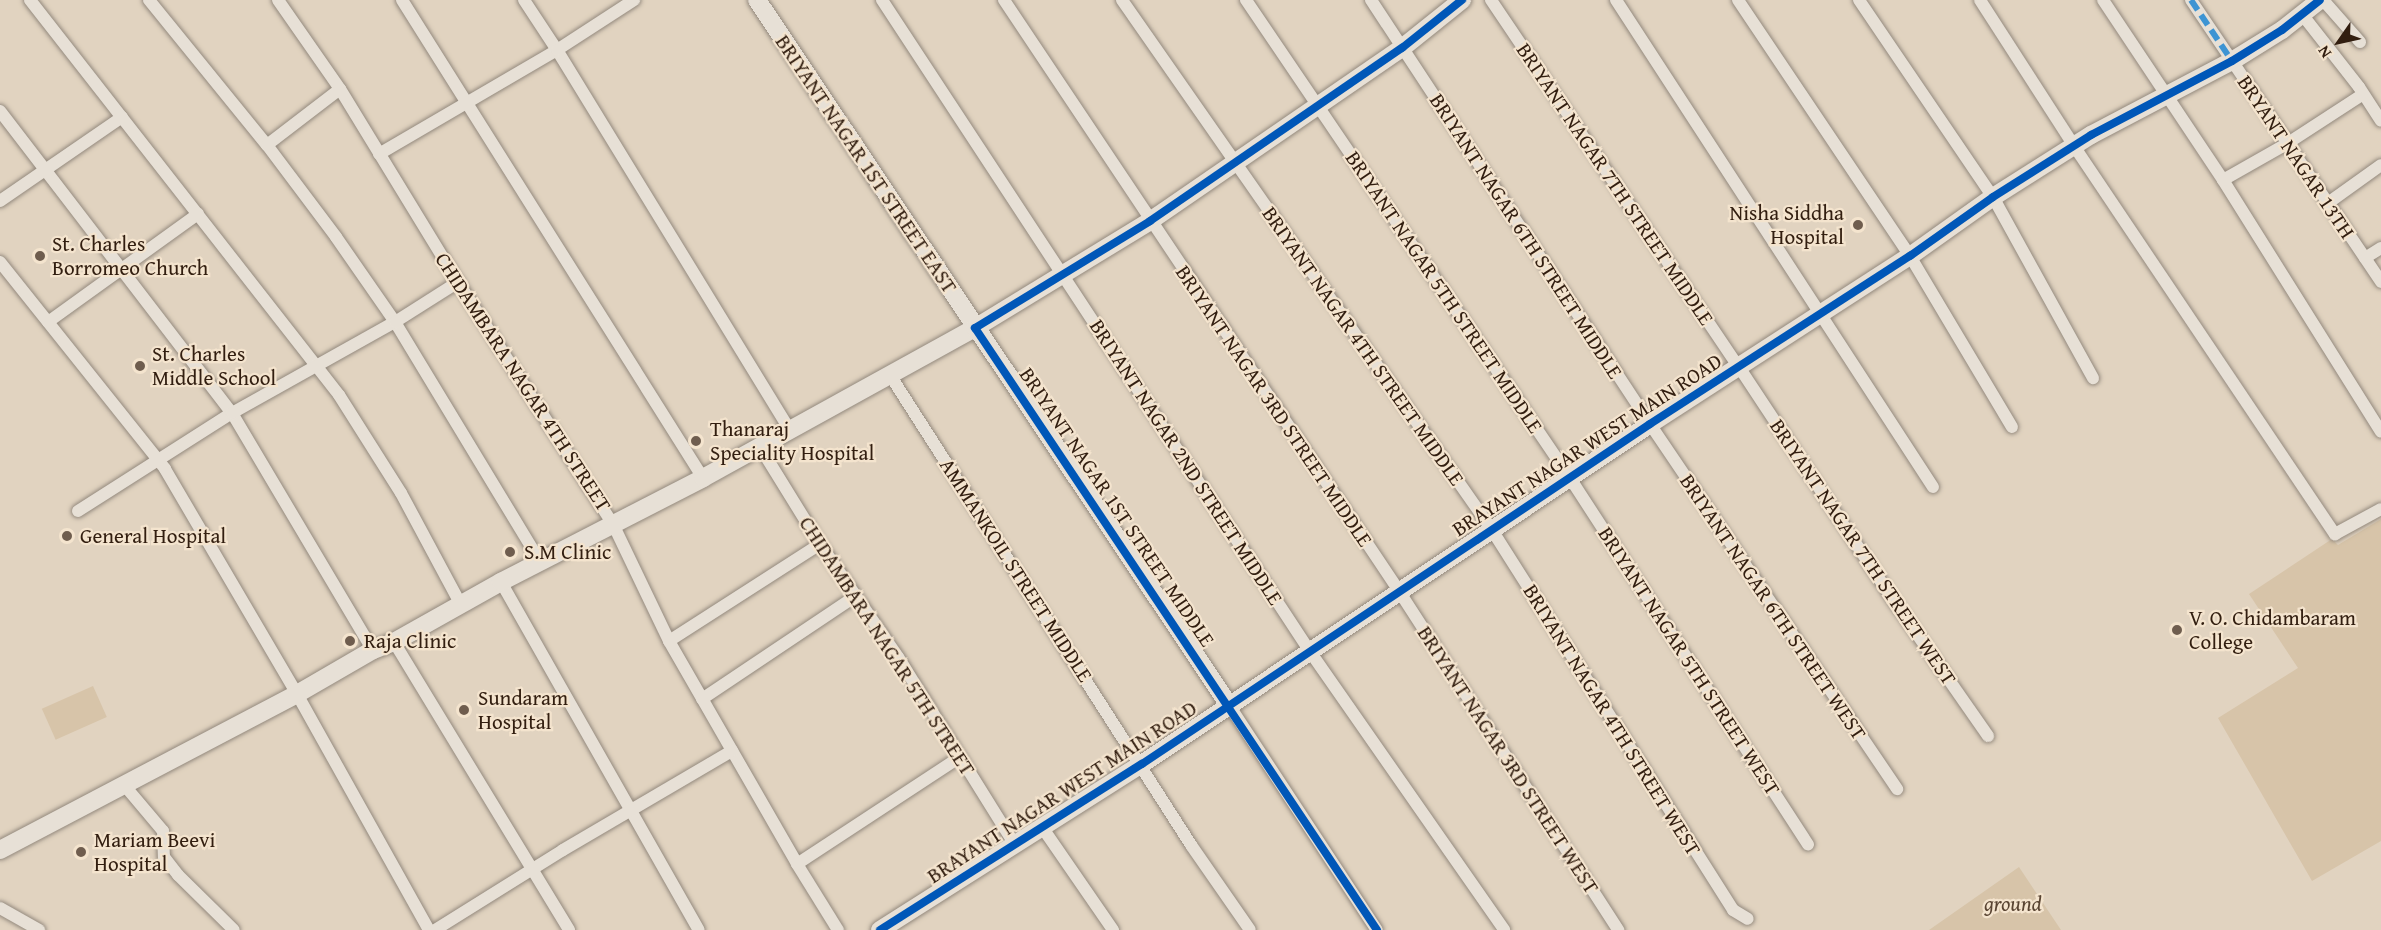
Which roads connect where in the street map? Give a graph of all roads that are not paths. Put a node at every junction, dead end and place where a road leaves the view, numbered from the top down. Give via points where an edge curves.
1 (30, 0) edge
2 (149, 0) edge
3 (279, 0) edge
4 (402, 0) edge
5 (524, 0) edge
6 (634, 0) edge
7 (757, 0) edge
8 (882, 0) edge
9 (1004, 0) edge
10 (1122, 0) edge
11 (1246, 0) edge
12 (1371, 0) edge
13 (1462, 0) edge
14 (1491, 0) edge
15 (1616, 0) edge
16 (1738, 0) edge
17 (1859, 0) edge
18 (1980, 0) edge
19 (2103, 0) edge
20 (2191, 0) edge
21 (2321, 0) edge
22 (2301, 13) junction
23 (2360, 42) dead end
24 (1402, 48) junction
25 (557, 50) junction
26 (2232, 61) junction
27 (340, 89) junction
28 (2167, 95) junction
29 (2362, 95) junction
30 (466, 102) junction
31 (1318, 106) junction
32 (0, 111) edge
33 (122, 117) junction
34 (2381, 122) edge
35 (2288, 143) junction
36 (267, 146) junction
37 (2074, 146) junction
38 (379, 154) junction
39 (1234, 163) junction
40 (2381, 165) edge
41 (46, 171) junction
42 (2223, 180) junction
43 (1993, 197) junction
44 (0, 201) edge
45 (2328, 203) junction
46 (198, 214) junction
47 (1149, 221) junction
48 (2381, 248) edge
49 (1910, 256) junction
50 (2365, 258) junction
51 (0, 262) edge
52 (122, 270) junction
53 (1063, 273) junction
54 (458, 282) junction
55 (2381, 282) edge
56 (1821, 313) junction
57 (48, 322) junction
58 (395, 322) junction
59 (975, 328) junction
60 (318, 366) junction
61 (1740, 367) junction
62 (890, 375) junction
63 (2093, 378) dead end
64 (232, 413) junction
65 (1650, 424) junction
66 (2012, 427) dead end
67 (790, 430) junction
68 (2381, 432) edge
69 (760, 447) junction
70 (158, 460) junction
71 (703, 478) junction
72 (1570, 478) junction
73 (1933, 488) dead end
74 (2381, 509) edge
75 (78, 511) dead end
76 (614, 524) junction
77 (1492, 530) junction
78 (820, 544) junction
79 (540, 561) junction
80 (501, 582) junction
81 (1399, 591) junction
82 (856, 596) junction
83 (461, 604) junction
84 (669, 641) junction
85 (394, 642) junction
86 (374, 650) junction
87 (1309, 650) junction
88 (297, 694) junction
89 (702, 699) junction
90 (1229, 705) junction
91 (1988, 736) dead end
92 (732, 751) junction
93 (960, 757) junction
94 (1142, 764) junction
95 (125, 786) junction
96 (1897, 789) dead end
97 (629, 810) junction
98 (1042, 827) junction
99 (1808, 844) dead end
100 (1015, 845) junction
101 (0, 850) edge
102 (797, 864) junction
103 (532, 869) junction
104 (0, 908) edge
105 (1748, 919) dead end
106 (39, 930) edge
107 (234, 930) edge
108 (429, 930) edge
109 (435, 930) edge
110 (568, 930) edge
111 (699, 930) edge
112 (838, 930) edge
113 (880, 930) edge
114 (1113, 930) edge
115 (1250, 930) edge
116 (1377, 930) edge
117 (1504, 930) edge
118 (1618, 930) edge

1 - 33 street
2 - 36 street
3 - 27 street, CHIDAMBARA NAGAR 4TH STREET
4 - 30 street
5 - 25 street
6 - 25 street
7 - 59 street, BRIYANT NAGAR 1ST STREET EAST
8 - 53 street, BRIYANT NAGAR 2ND STREET MIDDLE
9 - 47 street, BRIYANT NAGAR 3RD STREET MIDDLE
10 - 39 street, BRIYANT NAGAR 4TH STREET MIDDLE
11 - 31 street, BRIYANT NAGAR 5TH STREET MIDDLE
12 - 24 street, BRIYANT NAGAR 6TH STREET MIDDLE
13 - 24 street
14 - 61 street, BRIYANT NAGAR 7TH STREET MIDDLE
15 - 56 street
16 - 49 street
17 - 43 street
18 - 37 street
19 - 28 street
20 - 26 street, BRYANT NAGAR 13TH
21 - 22 street, BRAYANT NAGAR WEST MAIN ROAD
21 - 23 street
22 - 26 street, BRAYANT NAGAR WEST MAIN ROAD via 2282,30
22 - 29 street
24 - 31 street
24 - 65 street, BRIYANT NAGAR 6TH STREET MIDDLE
25 - 30 street
25 - 67 street
26 - 28 street, BRAYANT NAGAR WEST MAIN ROAD
26 - 35 street, BRYANT NAGAR 13TH
27 - 36 street
27 - 38 street, CHIDAMBARA NAGAR 4TH STREET
28 - 37 street, BRAYANT NAGAR WEST MAIN ROAD
28 - 42 street
29 - 34 street
29 - 35 street
30 - 38 street
30 - 71 street
31 - 39 street
31 - 72 street, BRIYANT NAGAR 5TH STREET MIDDLE
32 - 41 street
33 - 41 street
33 - 46 street
35 - 42 street
35 - 45 street, BRYANT NAGAR 13TH
36 - 58 street
37 - 43 street, BRAYANT NAGAR WEST MAIN ROAD
37 - 74 street via 2335,534
38 - 54 street, CHIDAMBARA NAGAR 4TH STREET
39 - 47 street
39 - 77 street, BRIYANT NAGAR 4TH STREET MIDDLE
40 - 45 street
41 - 44 street
41 - 52 street
42 - 68 street
43 - 49 street, BRAYANT NAGAR WEST MAIN ROAD
43 - 63 street
45 - 50 street, BRYANT NAGAR 13TH
46 - 52 street
46 - 60 street
47 - 53 street
47 - 81 street, BRIYANT NAGAR 3RD STREET MIDDLE
48 - 50 street
49 - 56 street, BRAYANT NAGAR WEST MAIN ROAD
49 - 66 street
50 - 55 street, BRYANT NAGAR 13TH
51 - 57 street
52 - 57 street
52 - 64 street
53 - 59 street
53 - 87 street, BRIYANT NAGAR 2ND STREET MIDDLE
54 - 58 street
54 - 76 street, CHIDAMBARA NAGAR 4TH STREET
56 - 61 street, BRAYANT NAGAR WEST MAIN ROAD
56 - 73 street
57 - 70 street
58 - 60 street
58 - 79 street
59 - 62 street
59 - 90 street, BRIYANT NAGAR 1ST STREET MIDDLE
60 - 64 street
60 - 83 street via 401,493
61 - 65 street, BRAYANT NAGAR WEST MAIN ROAD
61 - 91 street, BRIYANT NAGAR 7TH STREET WEST
62 - 67 street
62 - 94 street, AMMANKOIL STREET MIDDLE
64 - 70 street
64 - 86 street
65 - 72 street, BRAYANT NAGAR WEST MAIN ROAD
65 - 96 street, BRIYANT NAGAR 6TH STREET WEST
67 - 69 street
69 - 71 street
69 - 78 street, CHIDAMBARA NAGAR 5TH STREET
70 - 75 street
70 - 88 street
71 - 76 street
72 - 77 street, BRAYANT NAGAR WEST MAIN ROAD
72 - 99 street, BRIYANT NAGAR 5TH STREET WEST
76 - 79 street
76 - 84 street, CHIDAMBARA NAGAR 4TH STREET
77 - 81 street, BRAYANT NAGAR WEST MAIN ROAD
77 - 105 street, BRIYANT NAGAR 4TH STREET WEST via 1733,910
78 - 82 street, CHIDAMBARA NAGAR 5TH STREET
78 - 84 street
79 - 80 street
80 - 83 street
80 - 97 street
81 - 87 street, BRAYANT NAGAR WEST MAIN ROAD
81 - 118 street, BRIYANT NAGAR 3RD STREET WEST
82 - 89 street
82 - 93 street, CHIDAMBARA NAGAR 5TH STREET
83 - 85 street
84 - 89 street, CHIDAMBARA NAGAR 4TH STREET
85 - 86 street
85 - 103 street
86 - 88 street
87 - 90 street, BRAYANT NAGAR WEST MAIN ROAD
87 - 117 street, BRIYANT NAGAR 2ND STREET MIDDLE
88 - 95 street
88 - 108 street
89 - 92 street, CHIDAMBARA NAGAR 4TH STREET
90 - 94 street, BRAYANT NAGAR WEST MAIN ROAD
90 - 116 street
92 - 97 street
92 - 102 street, CHIDAMBARA NAGAR 4TH STREET
93 - 100 street, CHIDAMBARA NAGAR 5TH STREET
93 - 102 street
94 - 98 street, BRAYANT NAGAR WEST MAIN ROAD
94 - 115 street, AMMANKOIL STREET MIDDLE
95 - 101 street
95 - 107 street via 163,831 164,857
97 - 103 street
97 - 111 street
98 - 100 street, BRAYANT NAGAR WEST MAIN ROAD
98 - 114 street
100 - 113 street, BRAYANT NAGAR WEST MAIN ROAD
102 - 112 street, CHIDAMBARA NAGAR 4TH STREET
103 - 109 street
103 - 110 street
104 - 106 street

